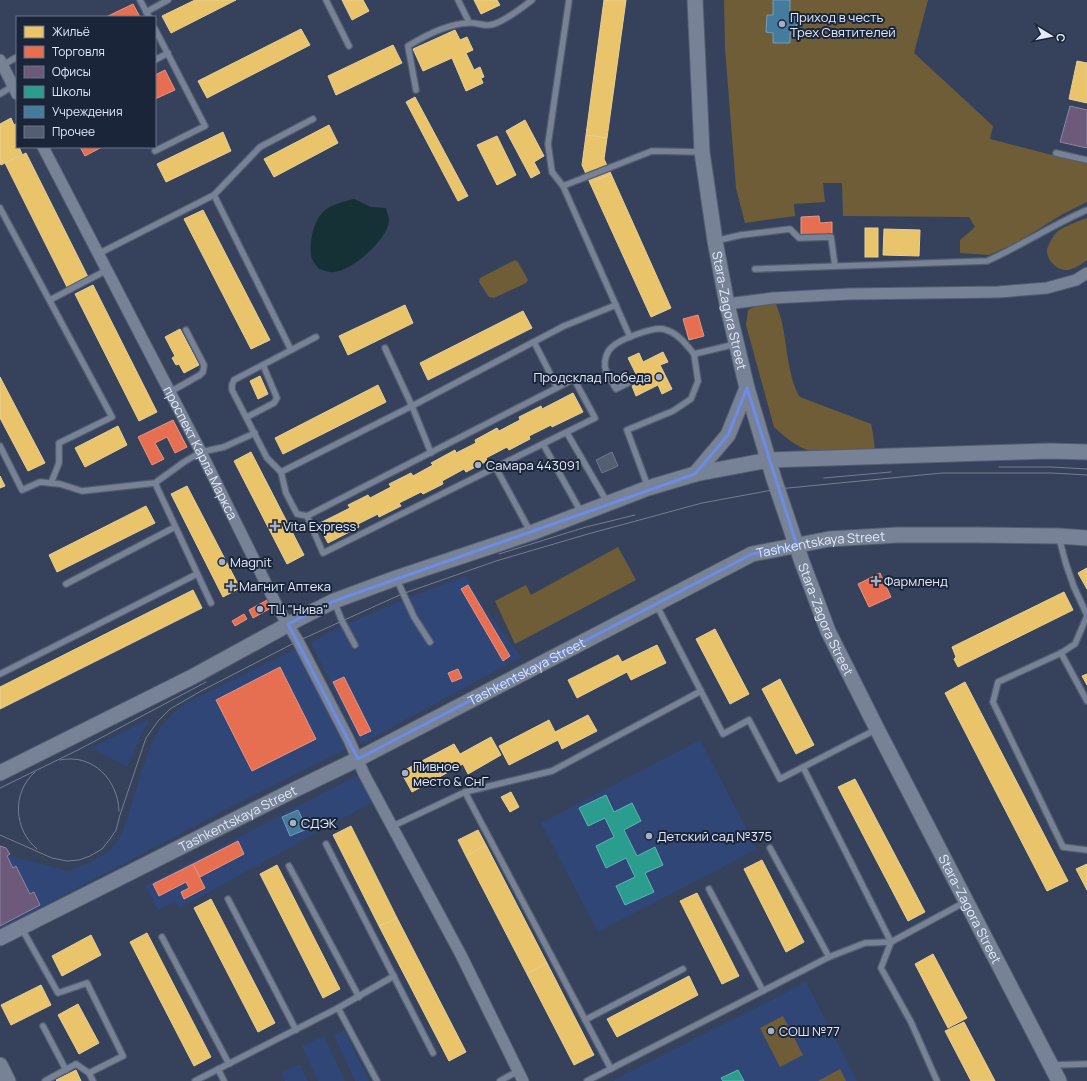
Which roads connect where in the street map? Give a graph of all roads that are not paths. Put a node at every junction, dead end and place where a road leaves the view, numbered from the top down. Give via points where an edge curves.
1 (140, 0) edge
2 (168, 0) edge
3 (326, 0) edge
4 (458, 0) edge
5 (532, 0) edge
6 (569, 0) edge
7 (695, 0) edge
8 (147, 14) edge
9 (469, 22) junction
10 (156, 31) edge
11 (349, 46) dead end
12 (168, 53) junction
13 (16, 57) edge
14 (156, 59) edge
15 (1, 62) edge
16 (15, 90) edge
17 (416, 90) dead end
18 (0, 94) edge
19 (312, 119) dead end
20 (44, 148) edge
21 (155, 151) dead end
22 (702, 152) junction
23 (1056, 153) dead end
24 (1087, 160) edge
25 (563, 186) junction
26 (214, 195) junction
27 (0, 208) edge
28 (1087, 210) edge
29 (714, 241) junction
30 (98, 254) junction
31 (835, 266) junction
32 (755, 269) dead end
33 (107, 270) junction
34 (1087, 273) edge
35 (50, 300) junction
36 (727, 304) junction
37 (616, 305) junction
38 (186, 330) dead end
39 (316, 337) dead end
40 (630, 337) junction
41 (534, 342) junction
42 (736, 344) junction
43 (385, 348) dead end
44 (291, 350) junction
45 (694, 354) junction
46 (263, 365) junction
47 (628, 383) dead end
48 (557, 387) junction
49 (748, 388) junction
50 (170, 392) junction
51 (412, 406) junction
52 (247, 417) junction
53 (255, 433) junction
54 (567, 433) junction
55 (543, 444) junction
56 (1, 449) edge
57 (201, 452) junction
58 (1087, 452) edge
59 (431, 453) junction
60 (769, 460) junction
61 (496, 468) junction
62 (281, 472) junction
63 (695, 474) junction
64 (51, 483) junction
65 (155, 483) junction
66 (648, 488) junction
67 (608, 504) junction
68 (582, 514) junction
69 (307, 516) junction
70 (175, 527) junction
71 (531, 533) junction
72 (1059, 536) junction
73 (1087, 538) edge
74 (797, 546) junction
75 (197, 574) junction
76 (396, 578) junction
77 (66, 584) dead end
78 (334, 601) junction
79 (211, 603) dead end
80 (656, 603) junction
81 (1087, 615) edge
82 (288, 624) junction
83 (430, 642) dead end
84 (355, 645) dead end
85 (1061, 653) junction
86 (0, 674) edge
87 (702, 691) junction
88 (1087, 701) edge
89 (877, 730) junction
90 (358, 759) junction
91 (803, 767) junction
92 (0, 773) edge
93 (465, 792) junction
94 (393, 826) junction
95 (326, 844) dead end
96 (770, 848) dead end
97 (1087, 850) edge
98 (289, 866) dead end
99 (709, 889) dead end
100 (228, 899) dead end
101 (967, 901) junction
102 (21, 928) junction
103 (162, 937) dead end
104 (0, 938) edge
105 (892, 942) junction
106 (829, 957) junction
107 (683, 969) dead end
108 (394, 976) junction
109 (763, 991) junction
110 (359, 997) junction
111 (338, 1008) junction
112 (585, 1020) junction
113 (43, 1026) dead end
114 (296, 1030) junction
115 (433, 1053) dead end
116 (229, 1064) junction
117 (1087, 1064) edge
118 (0, 1065) edge
119 (1051, 1066) junction
120 (218, 1069) junction
121 (611, 1069) junction
122 (66, 1070) junction
123 (89, 1073) junction
124 (521, 1076) edge
125 (8, 1081) edge
126 (45, 1081) edge
127 (93, 1081) edge
128 (195, 1081) edge
129 (224, 1081) edge
130 (377, 1081) edge
131 (500, 1081) edge
132 (587, 1081) edge
133 (937, 1081) edge
134 (1058, 1081) edge

1 - 8 lane
2 - 8 lane
3 - 11 lane
4 - 9 lane
5 - 9 lane via 509,17 490,26
6 - 25 lane via 548,144 552,172
7 - 22 main road, Stara-Zagora Street
9 - 17 lane via 452,26 408,46
10 - 12 lane
12 - 14 lane
12 - 21 lane via 205,126
13 - 15 lane
15 - 16 street
16 - 18 lane
19 - 26 lane via 260,147
20 - 30 street, проспект Карла Маркса
22 - 25 lane via 652,151
22 - 29 main road, Stara-Zagora Street
23 - 24 lane
25 - 37 lane
26 - 30 lane
26 - 44 lane
27 - 35 lane
28 - 31 lane via 987,261
29 - 31 lane via 790,229 799,238 831,237
29 - 36 main road, Stara-Zagora Street
30 - 33 street, проспект Карла Маркса
31 - 32 lane
33 - 35 lane
33 - 50 street, проспект Карла Маркса
34 - 36 street via 1076,280 1046,288 998,292 849,294 773,298
35 - 64 lane via 112,417 59,443 59,463
36 - 42 main road, Stara-Zagora Street
37 - 40 lane
37 - 41 lane via 564,326
38 - 50 lane via 204,369
39 - 44 lane
40 - 45 lane via 648,330 663,329 676,335
40 - 47 lane via 611,347 605,358 605,368 616,389
41 - 48 lane
41 - 51 lane
42 - 45 lane
42 - 49 main road, Stara-Zagora Street
43 - 51 lane
44 - 46 lane
45 - 66 lane via 698,381 691,399 673,410 627,430
46 - 52 lane via 277,398 274,403
46 - 52 lane via 234,380 232,385 232,390
48 - 54 lane via 574,379 595,418
48 - 59 lane
49 - 60 main road, Stara-Zagora Street
49 - 63 main road via 728,435
50 - 57 street, проспект Карла Маркса
51 - 59 lane
51 - 62 lane
52 - 53 lane
53 - 57 lane via 224,447
53 - 62 lane via 268,458
54 - 55 lane
54 - 67 lane
55 - 61 lane
55 - 68 lane
56 - 64 lane via 22,490 40,482
57 - 65 lane
57 - 82 street, проспект Карла Маркса
58 - 60 main road via 1006,452
59 - 69 lane
60 - 63 main road
60 - 74 main road, Stara-Zagora Street
61 - 69 lane via 323,553
61 - 71 lane
62 - 69 lane via 286,493 297,514
63 - 66 main road
64 - 65 lane via 82,491
65 - 70 lane
66 - 67 main road
67 - 68 main road
68 - 71 main road
70 - 75 lane
70 - 77 lane
71 - 76 main road
72 - 73 main road, Tashkentskaya Street
72 - 74 main road, Tashkentskaya Street via 898,535 829,539
72 - 81 lane via 1074,587
74 - 80 main road, Tashkentskaya Street via 752,554
74 - 89 main road, Stara-Zagora Street via 828,631
75 - 79 lane
75 - 86 lane
76 - 78 main road
76 - 83 lane via 414,617
78 - 82 main road
78 - 84 lane
80 - 87 lane
80 - 90 main road, Tashkentskaya Street
81 - 85 lane via 1075,644
82 - 90 street, проспект Карла Маркса
82 - 92 main road via 192,677
85 - 88 lane
85 - 97 lane via 998,682 993,702 1063,847
87 - 91 lane via 723,734 749,720 780,779
87 - 93 lane via 552,771
89 - 91 lane
89 - 101 main road, Stara-Zagora Street
90 - 94 street, проспект Карла Маркса
90 - 102 main road, Tashkentskaya Street
91 - 105 lane
93 - 94 lane
93 - 112 lane
94 - 124 street, проспект Карла Маркса
95 - 108 lane
96 - 106 lane
98 - 110 lane
99 - 109 lane
100 - 114 lane
101 - 105 lane
101 - 119 main road, Stara-Zagora Street
102 - 104 main road, Tashkentskaya Street
102 - 123 lane via 58,993 87,983 123,1056
103 - 116 lane
105 - 106 lane via 865,944
105 - 133 lane via 881,968 911,1022
106 - 109 lane
107 - 112 lane
108 - 110 lane
108 - 115 lane
109 - 121 lane
110 - 111 lane
111 - 114 lane
111 - 130 lane
112 - 121 lane
113 - 122 lane
114 - 116 lane
116 - 120 lane
117 - 119 lane
118 - 125 main road
119 - 134 main road, Stara-Zagora Street
120 - 128 lane
120 - 129 lane
121 - 132 lane
122 - 123 lane via 76,1064
122 - 126 lane
123 - 127 lane
124 - 131 lane

